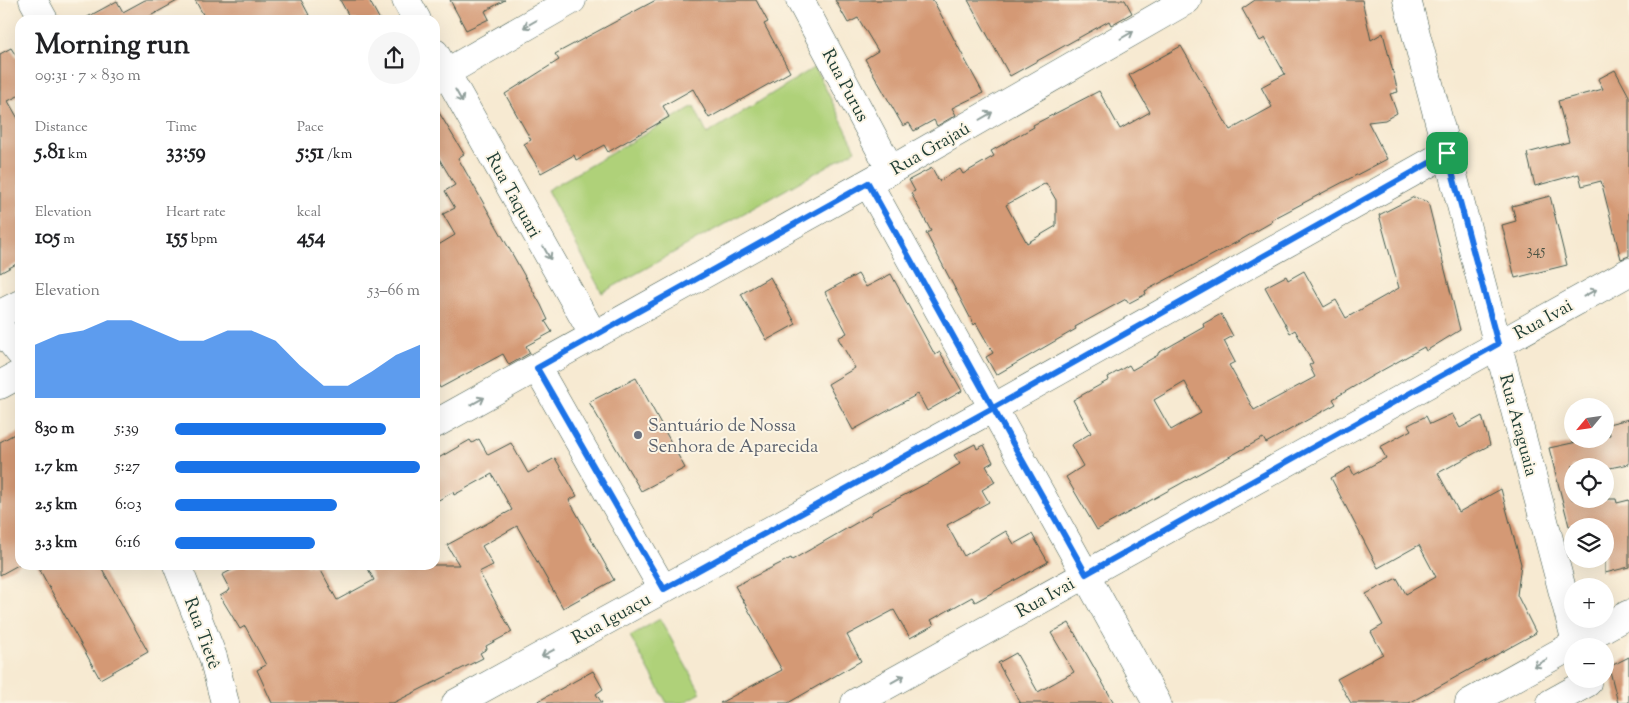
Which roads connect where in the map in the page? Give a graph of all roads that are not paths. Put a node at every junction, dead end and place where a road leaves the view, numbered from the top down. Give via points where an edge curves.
1 (33, 0) edge
2 (406, 0) edge
3 (572, 0) edge
4 (800, 0) edge
5 (1187, 0) edge
6 (1407, 0) edge
7 (41, 15) edge
8 (414, 15) edge
9 (440, 67) edge
10 (440, 70) edge
11 (1447, 153) junction
12 (879, 177) junction
13 (1629, 272) edge
14 (15, 306) edge
15 (0, 314) edge
16 (0, 328) edge
17 (594, 336) junction
18 (1498, 344) junction
19 (15, 347) edge
20 (537, 368) junction
21 (15, 377) edge
22 (0, 385) edge
23 (993, 408) junction
24 (440, 421) edge
25 (181, 570) edge
26 (1086, 574) junction
27 (664, 589) junction
28 (1629, 614) edge
29 (1575, 638) edge
30 (1589, 638) edge
31 (1564, 652) edge
32 (1588, 688) edge
33 (225, 703) edge
34 (456, 703) edge
35 (855, 703) edge
36 (1157, 703) edge
37 (1469, 703) edge
38 (1551, 703) edge

1 - 7 street
2 - 8 street
3 -> 9 street
4 - 12 street, Rua Purus
12 -> 5 street, Rua Grajaú
6 - 11 street, Rua Araguaia
10 -> 17 street, Rua Taquari
11 - 18 street, Rua Araguaia
11 - 23 street, Rua Iguaçu
12 - 17 street, Rua Grajaú
12 - 23 street, Rua Purus
18 -> 13 street, Rua Ivai
14 - 15 street
16 - 19 street
17 - 20 street, Rua Grajaú
18 - 26 street, Rua Ivai
18 - 29 street, Rua Araguaia
24 -> 20 street, Rua Grajaú
20 - 27 street
21 - 22 street
23 - 26 street, Rua Purus
23 - 27 street, Rua Iguaçu
25 - 33 street, Rua Tietê via 213,657
35 -> 26 street, Rua Ivai
26 - 36 street, Rua Purus
27 -> 34 street, Rua Iguaçu
28 - 30 street
31 -> 37 street
32 - 38 street

